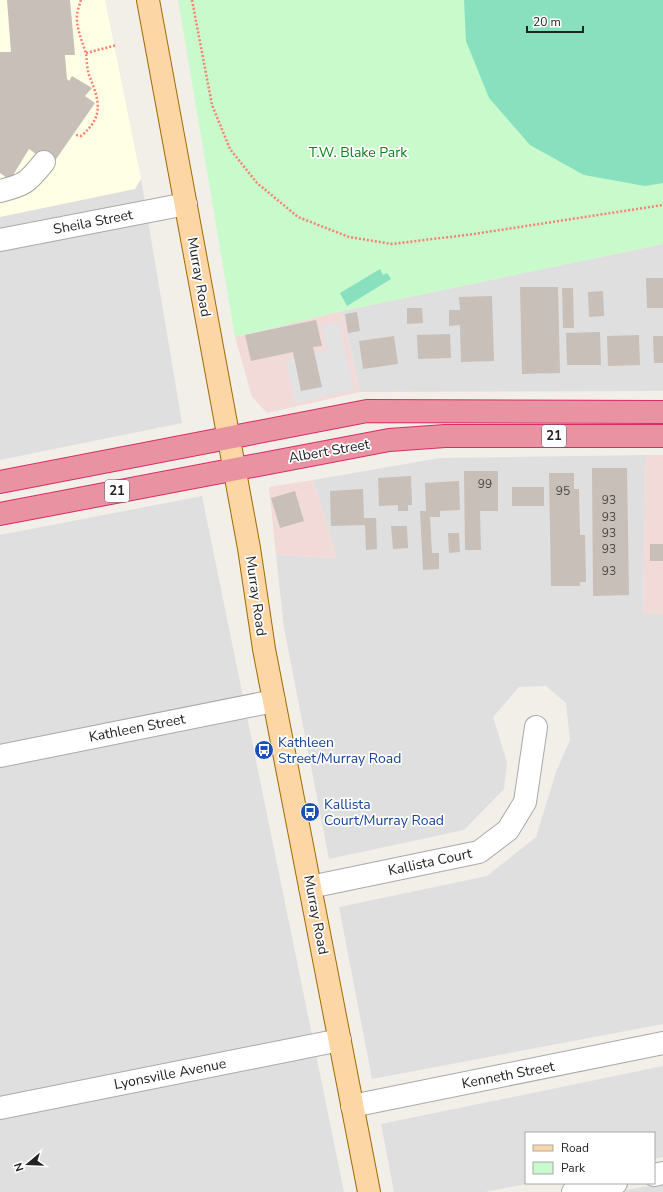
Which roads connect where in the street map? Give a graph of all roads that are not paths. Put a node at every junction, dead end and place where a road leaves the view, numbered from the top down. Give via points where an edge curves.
1 (148, 0) edge
2 (44, 162) dead end
3 (0, 190) edge
4 (186, 204) junction
5 (0, 240) edge
6 (447, 410) junction
7 (663, 412) edge
8 (228, 436) junction
9 (445, 436) junction
10 (663, 436) edge
11 (234, 468) junction
12 (0, 482) edge
13 (0, 514) edge
14 (274, 701) junction
15 (536, 727) dead end
16 (0, 756) edge
17 (310, 887) junction
18 (340, 1040) junction
19 (663, 1043) edge
20 (352, 1106) junction
21 (0, 1108) edge
22 (611, 1184) edge
23 (369, 1192) edge
24 (573, 1192) edge

1 - 4 main road, Murray Road
2 - 3 street via 30,179 19,186
4 - 5 street, Sheila Street
4 - 8 main road, Murray Road
6 - 7 highway, 21
6 - 8 highway, 21 via 367,410
6 - 9 highway
8 - 11 main road, Murray Road
8 - 12 highway, 21
9 - 10 highway, Albert Street / 21
9 - 11 highway, Albert Street / 21 via 389,440
11 - 13 highway, Albert Street / 21
11 - 14 main road, Murray Road
14 - 16 street, Kathleen Street
14 - 17 main road, Murray Road
15 - 17 street, Kallista Court via 525,802 508,830 479,852
17 - 18 main road, Murray Road
18 - 20 main road, Murray Road
18 - 21 street, Lyonsville Avenue
19 - 20 street, Kenneth Street
20 - 23 main road, Murray Road
22 - 24 street

